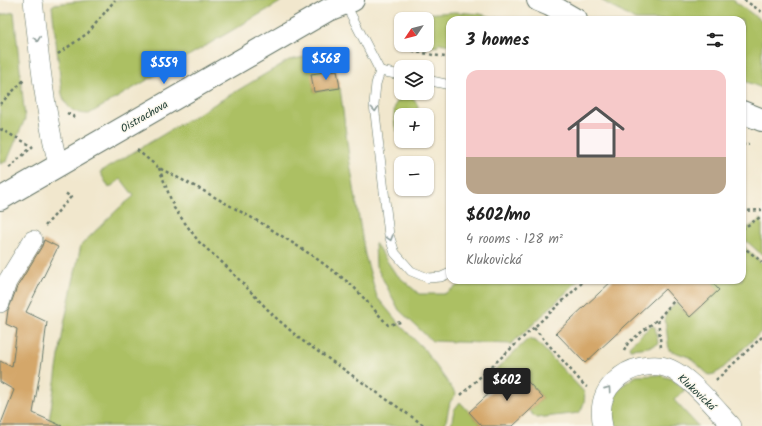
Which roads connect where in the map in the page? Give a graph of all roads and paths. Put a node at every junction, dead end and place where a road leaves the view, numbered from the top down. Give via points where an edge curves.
1 (33, 0) edge
2 (115, 0) edge
3 (538, 0) edge
4 (744, 0) edge
5 (347, 1) edge
6 (762, 12) edge
7 (569, 16) edge
8 (417, 52) edge
9 (446, 57) edge
10 (40, 67) junction
11 (380, 71) junction
12 (394, 74) edge
13 (434, 82) edge
14 (446, 84) edge
15 (0, 104) edge
16 (746, 114) edge
17 (762, 120) edge
18 (0, 129) edge
19 (51, 136) junction
20 (746, 144) edge
21 (749, 144) dead end
22 (32, 146) junction
23 (137, 150) dead end
24 (58, 166) junction
25 (159, 168) junction
26 (5, 171) dead end
27 (65, 193) dead end
28 (0, 199) edge
29 (762, 210) edge
30 (746, 211) edge
31 (762, 216) edge
32 (746, 226) edge
33 (33, 240) joint
34 (746, 249) edge
35 (762, 262) edge
36 (446, 275) edge
37 (581, 284) edge
38 (674, 301) dead end
39 (0, 304) edge
40 (658, 319) junction
41 (401, 322) dead end
42 (534, 328) junction
43 (762, 337) edge
44 (662, 352) dead end
45 (622, 356) dead end
46 (604, 394) junction
47 (702, 394) junction
48 (461, 395) dead end
49 (425, 426) edge
50 (603, 426) edge
51 (732, 426) edge

1 -> 10 street
2 - 10 path via 88,33
3 - 7 street
4 - 6 path
5 - 11 lane
5 - 24 street, Oistrachova
8 - 9 path
10 - 15 path
10 - 19 street
11 - 12 lane
11 -> 36 lane via 374,104 389,235 395,253 411,271 428,278
13 - 14 lane
16 - 17 street
18 - 22 path
19 - 22 path
19 - 24 street
20 - 21 path
22 - 26 path
23 - 25 path
24 - 28 street, Oistrachova
25 - 41 path via 200,189 313,256 352,285 388,325
25 - 49 path via 174,208 199,242 274,316 300,339
27 - 33 path via 71,197
29 - 30 path
31 - 32 path
33 - 39 street via 7,282
34 - 35 path
37 - 42 path
38 - 40 path
40 - 44 path
40 - 45 path via 628,343
42 - 46 path via 585,386
42 - 48 path
43 - 47 path
46 -> 47 street, Klukovická via 622,375 634,368 652,365 671,369
46 - 50 street via 601,406
47 - 51 street, Klukovická

